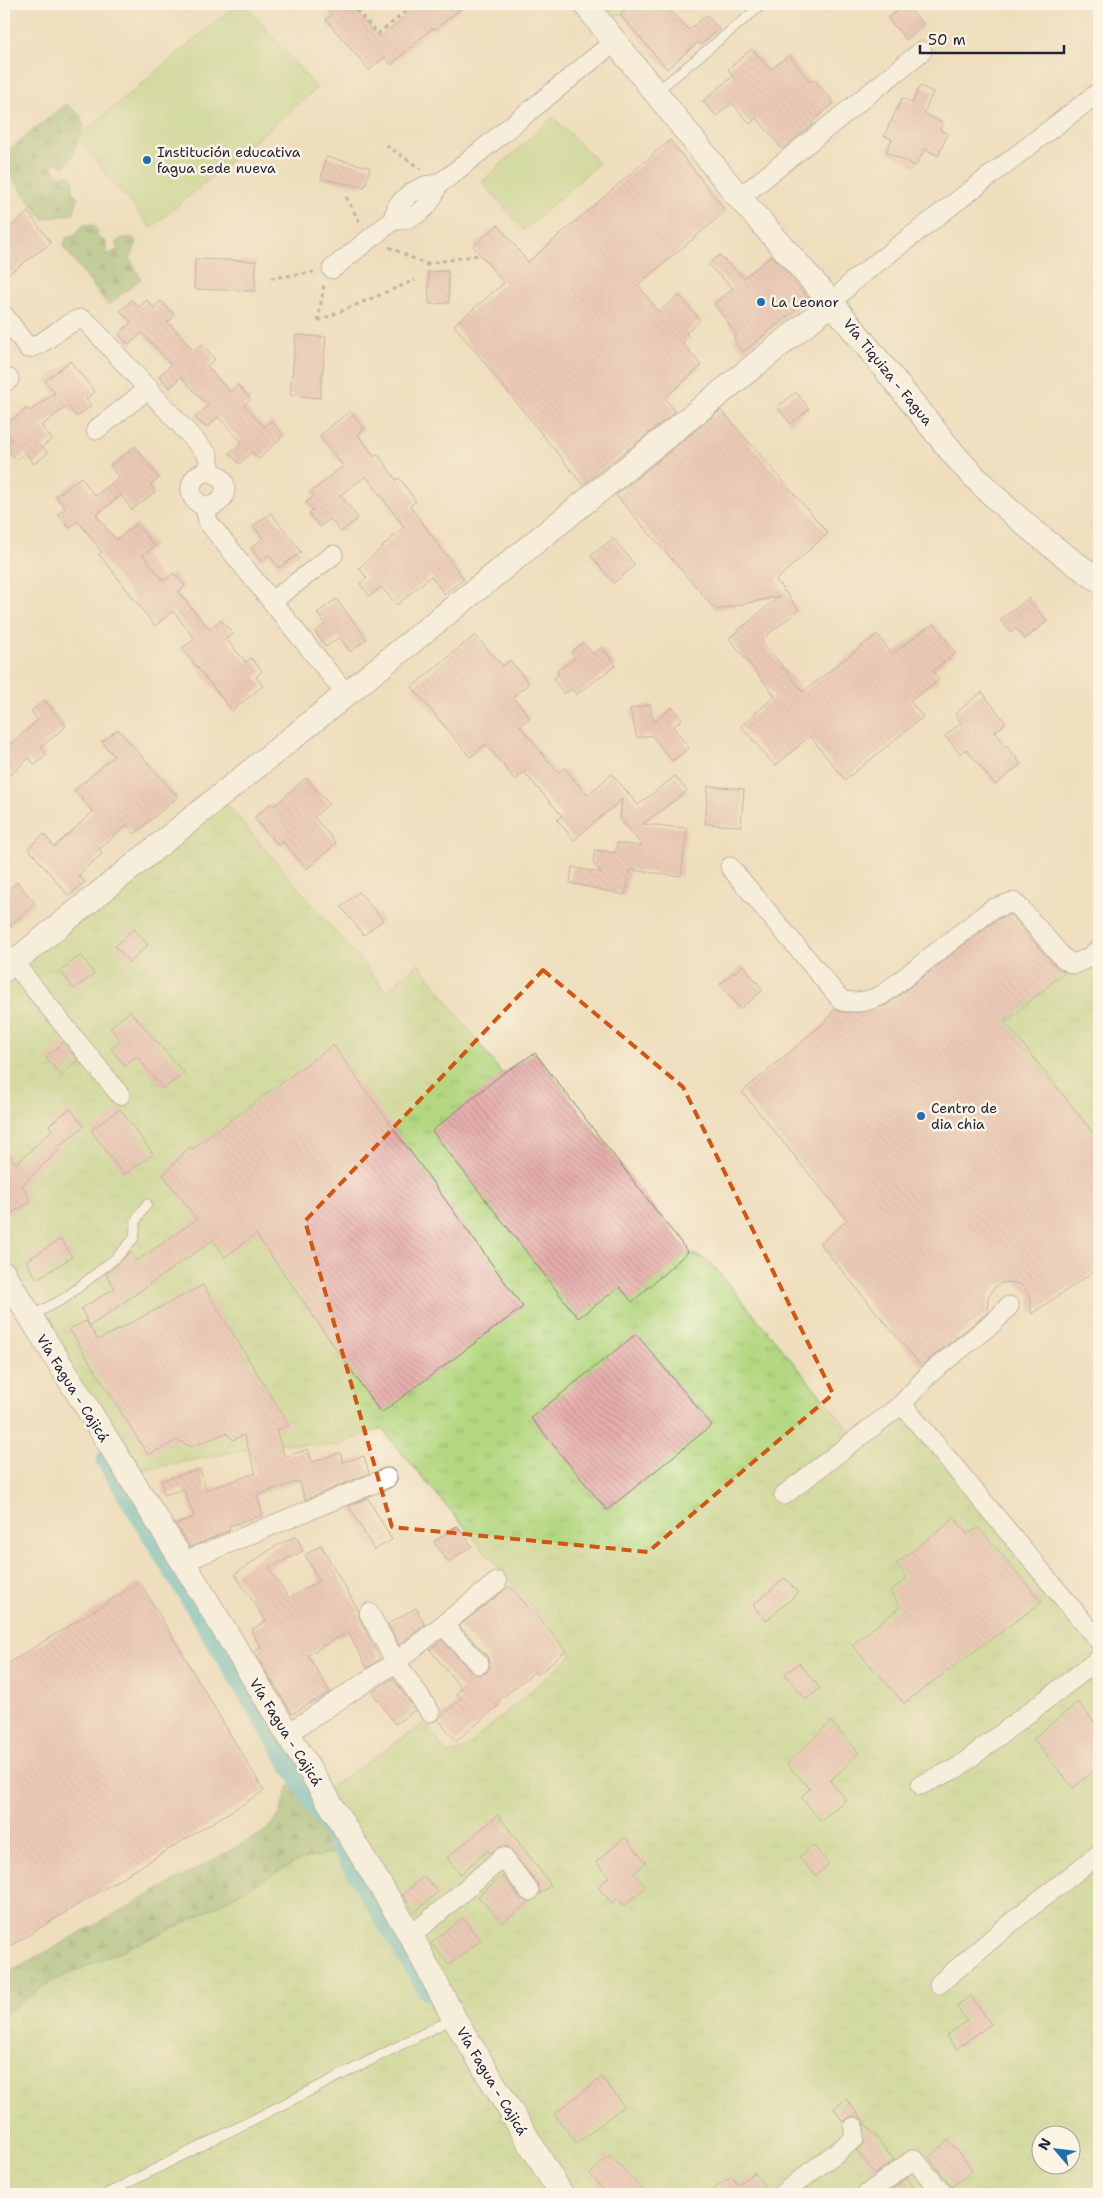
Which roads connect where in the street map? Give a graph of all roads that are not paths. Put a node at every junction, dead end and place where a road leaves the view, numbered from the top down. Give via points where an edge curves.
1 (585, 4) edge
2 (763, 4) edge
3 (614, 42) junction
4 (922, 51) dead end
5 (656, 92) junction
6 (1099, 92) edge
7 (737, 195) junction
8 (329, 269) road end
9 (832, 303) junction
10 (4, 315) edge
11 (148, 388) junction
12 (96, 430) dead end
13 (333, 555) dead end
14 (1099, 580) edge
15 (272, 602) junction
16 (346, 694) junction
17 (730, 867) dead end
18 (1099, 949) edge
19 (9, 966) edge
20 (120, 1095) dead end
21 (146, 1204) dead end
22 (4, 1274) edge
23 (1009, 1306) dead end
24 (29, 1317) junction
25 (902, 1404) junction
26 (387, 1478) dead end
27 (784, 1495) dead end
28 (183, 1562) junction
29 (497, 1582) dead end
30 (369, 1613) dead end
31 (444, 1626) junction
32 (1099, 1641) edge
33 (1099, 1659) edge
34 (396, 1662) junction
35 (479, 1664) dead end
36 (430, 1712) dead end
37 (286, 1734) junction
38 (921, 1785) dead end
39 (1099, 1854) edge
40 (530, 1891) dead end
41 (411, 1936) junction
42 (939, 1984) dead end
43 (454, 2018) junction
44 (854, 2126) dead end
45 (106, 2194) edge
46 (561, 2194) edge
47 (782, 2194) edge
48 (867, 2194) edge
49 (943, 2194) edge

1 - 3 street, Vía Tiquiza - Fagua
2 - 5 lane
3 - 5 street, Vía Tiquiza - Fagua
3 - 8 street via 438,184 411,193 398,205 392,221
4 - 7 street via 752,188
5 - 7 street, Vía Tiquiza - Fagua
6 - 9 street via 853,281
7 - 9 street, Vía Tiquiza - Fagua
9 - 14 street, Vía Tiquiza - Fagua via 974,477 1053,548
9 - 16 street
10 - 11 street via 28,348 39,346 74,320 82,319
11 - 12 street
11 - 15 street via 208,455 211,472 195,478 191,489 195,501 205,506 208,522
13 - 15 street
15 - 16 street
16 - 19 street
17 - 18 street via 842,1001 858,1003 882,995 1002,904 1013,902 1064,959 1074,964
19 - 20 street
21 - 24 lane via 136,1220 134,1238 117,1257 65,1298
22 - 24 street, Vía Fagua - Cajicá
23 - 25 street via 929,1374
24 - 28 street, Vía Fagua - Cajicá
25 - 27 street
25 - 32 street
26 - 28 street
28 - 37 street, Vía Fagua - Cajicá
29 - 31 street
30 - 34 street
31 - 34 street
31 - 35 street
33 - 38 street via 957,1768
34 - 36 street
34 - 37 street
37 - 41 street, Vía Fagua - Cajicá
39 - 42 street
40 - 41 street via 503,1857
41 - 43 street, Vía Fagua - Cajicá
43 - 45 lane
43 - 46 street, Vía Fagua - Cajicá
44 - 47 street via 854,2138
48 - 49 street via 914,2159

